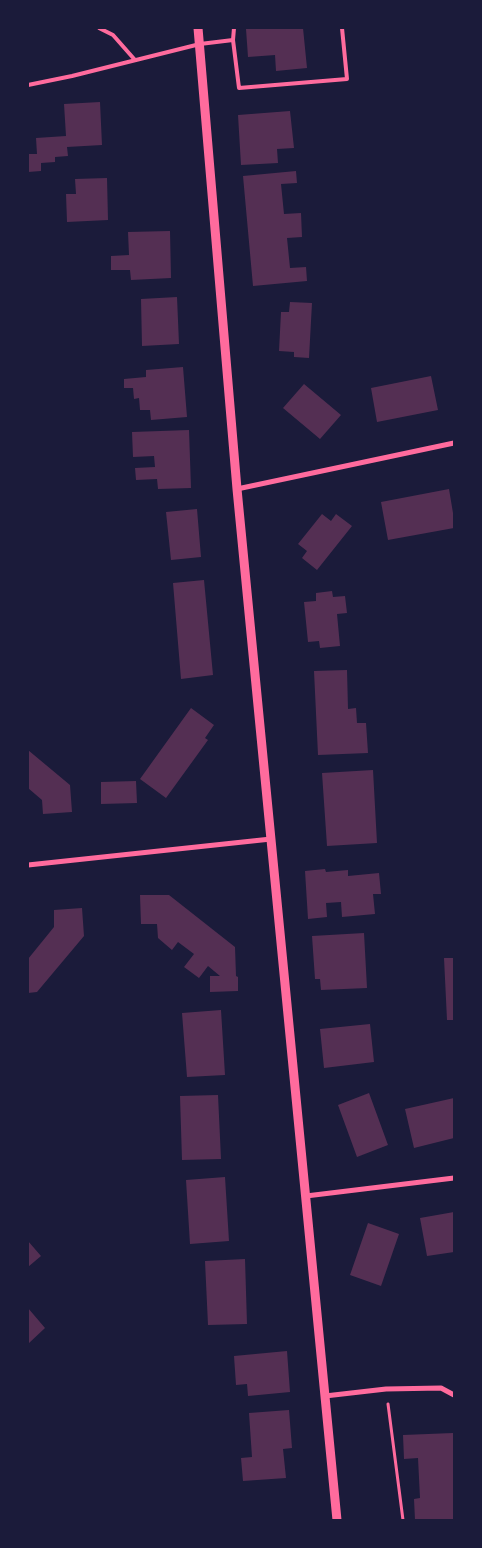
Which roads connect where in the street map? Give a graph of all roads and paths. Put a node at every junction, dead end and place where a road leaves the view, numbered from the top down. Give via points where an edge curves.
1 (99, 28) edge
2 (198, 28) edge
3 (234, 28) edge
4 (342, 28) edge
5 (233, 40) junction
6 (200, 44) junction
7 (135, 60) junction
8 (28, 85) edge
9 (454, 444) edge
10 (237, 489) junction
11 (270, 839) junction
12 (28, 865) edge
13 (454, 1178) edge
14 (306, 1196) junction
15 (386, 1388) junction
16 (454, 1395) edge
17 (325, 1396) junction
18 (337, 1520) edge
19 (403, 1520) edge

1 - 7 lane via 113,35
2 - 6 street
3 - 5 lane
4 - 5 lane via 346,79 239,88
5 - 6 lane
6 - 7 lane
6 - 10 street
7 - 8 lane
9 - 10 street
10 - 11 street
11 - 12 street
11 - 14 street
13 - 14 street
14 - 17 street
15 - 16 street via 441,1388
15 - 17 street
15 - 19 path
17 - 18 street

